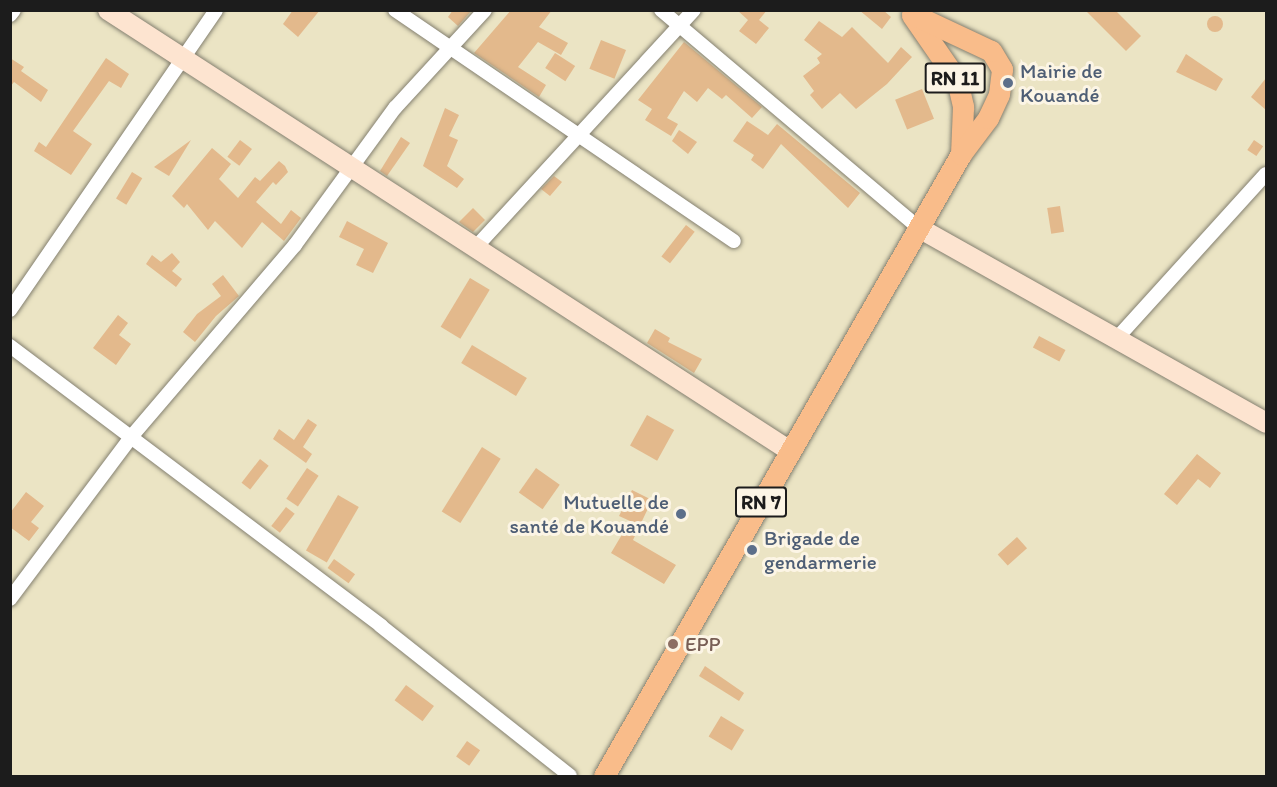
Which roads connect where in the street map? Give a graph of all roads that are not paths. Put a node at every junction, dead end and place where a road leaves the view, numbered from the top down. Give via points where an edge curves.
1 (14, 10) edge
2 (108, 10) edge
3 (216, 10) edge
4 (395, 10) edge
5 (485, 10) edge
6 (661, 10) edge
7 (694, 10) edge
8 (910, 12) edge
9 (10, 15) edge
10 (679, 26) junction
11 (451, 48) junction
12 (184, 60) junction
13 (579, 135) junction
14 (961, 154) junction
15 (351, 168) junction
16 (1266, 174) edge
17 (919, 228) junction
18 (734, 241) dead end
19 (475, 248) junction
20 (10, 310) edge
21 (1118, 337) junction
22 (10, 346) edge
23 (1266, 423) edge
24 (131, 437) junction
25 (790, 451) junction
26 (10, 599) edge
27 (570, 777) edge
28 (604, 777) edge

1 - 9 street
2 - 12 street
3 - 12 street
4 - 11 street
5 - 11 street
6 - 10 street
7 - 10 street
8 - 14 main road, RN 11 via 957,80 963,107
8 - 14 main road, RN 11 via 991,51 1002,69 999,94 988,118
10 - 13 street
10 - 17 street
11 - 13 street
11 - 15 street via 395,108
12 - 15 street
12 - 20 street
13 - 18 street
13 - 19 street
14 - 17 main road, RN 11
15 - 19 street
15 - 24 street via 296,245
16 - 21 street
17 - 21 street
17 - 25 main road, RN 7
19 - 25 street
21 - 23 street
22 - 24 street
24 - 26 street
24 - 27 street via 381,626
25 - 28 main road, RN 7

